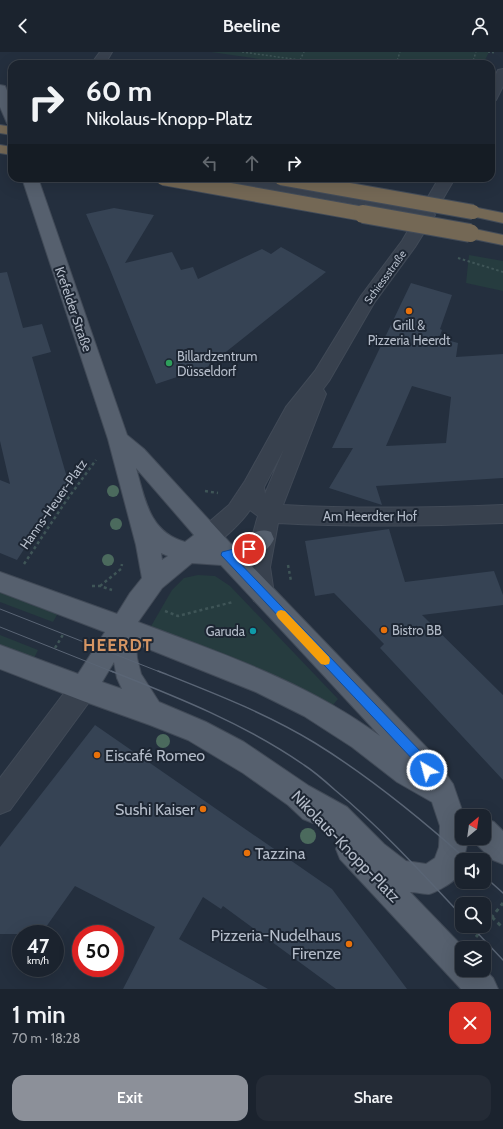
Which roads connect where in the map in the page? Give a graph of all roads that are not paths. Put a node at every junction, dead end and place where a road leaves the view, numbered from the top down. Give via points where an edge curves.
1 (503, 73) edge
2 (0, 89) edge
3 (495, 89) edge
4 (8, 110) edge
5 (31, 182) edge
6 (185, 182) edge
7 (255, 182) edge
8 (304, 182) edge
9 (445, 182) edge
10 (427, 214) junction
11 (503, 218) edge
12 (503, 240) edge
13 (322, 376) junction
14 (118, 439) junction
15 (253, 487) junction
16 (271, 513) junction
17 (503, 514) edge
18 (143, 524) junction
19 (209, 536) junction
20 (263, 539) junction
21 (188, 553) junction
22 (226, 555) junction
23 (154, 581) junction
24 (5, 584) edge
25 (262, 594) junction
26 (123, 627) junction
27 (0, 656) edge
28 (83, 689) junction
29 (150, 712) junction
30 (442, 794) junction
31 (304, 798) junction
32 (0, 800) edge
33 (459, 809) edge
34 (491, 839) edge
35 (503, 850) edge
36 (455, 960) edge
37 (471, 977) edge
38 (482, 989) edge

1 - 3 street
2 - 4 main road
5 - 14 main road, Krefelder Straße
6 - 12 highway, bridge
7 - 10 street
8 - 11 highway, bridge
9 - 10 street, Schiessstraße
10 - 13 street, Schiessstraße via 367,300
13 - 15 street, Schiessstraße via 293,412
13 - 16 street, Schiessstraße via 281,480
14 - 18 main road, Krefelder Straße
14 - 19 main road via 137,455
15 - 16 street via 257,503
15 - 19 street, Schiessstraße via 237,511
16 - 17 street, Am Heerdter Hof via 320,516
16 - 20 street, Schiessstraße
18 - 21 main road via 156,540
18 - 23 main road, Krefelder Straße via 152,558
19 - 21 main road
19 - 22 main road
20 - 22 main road via 249,549
20 - 25 street, Schiessstraße via 259,568
21 - 22 main road
21 - 23 main road
22 - 25 main road
23 - 25 main road via 182,566 203,564 226,570
23 - 26 main road via 138,601
24 - 26 main road
25 - 30 main road via 419,758
26 - 28 main road
26 - 29 main road via 125,658 130,678
26 - 30 main road via 265,684 313,707
27 - 28 main road, Nikolaus-Knopp-Platz
28 - 29 main road, Nikolaus-Knopp-Platz
28 - 32 street
29 - 31 main road, Nikolaus-Knopp-Platz via 198,732 249,760
30 - 31 main road via 454,826 453,847 446,868 429,879 410,877 396,870 374,854 338,817
30 - 33 main road
31 - 36 main road, Nikolaus-Knopp-Platz
34 - 35 main road
37 - 38 main road

